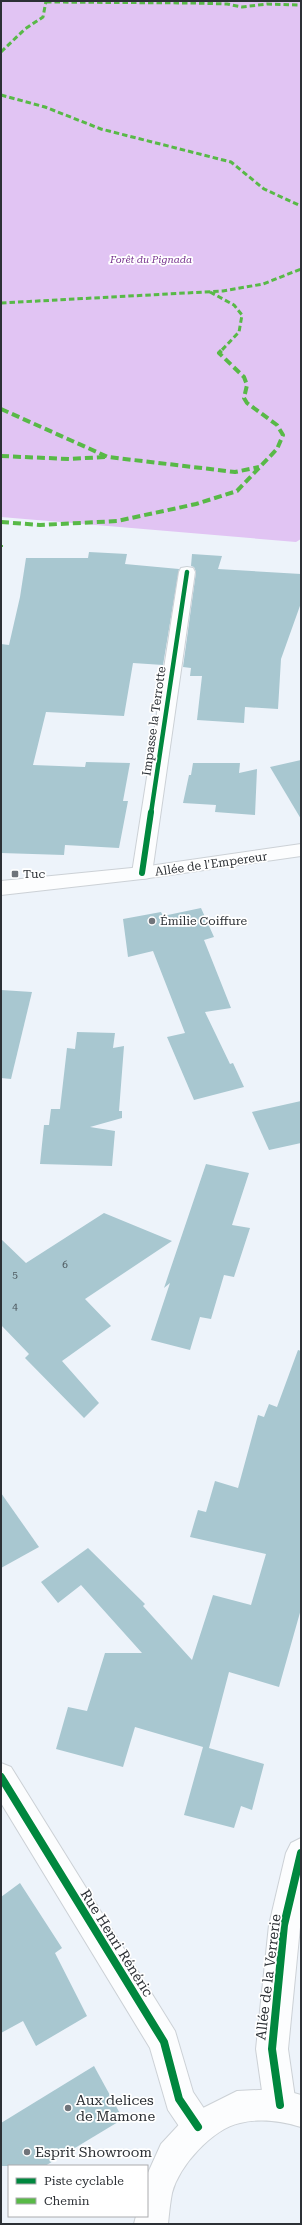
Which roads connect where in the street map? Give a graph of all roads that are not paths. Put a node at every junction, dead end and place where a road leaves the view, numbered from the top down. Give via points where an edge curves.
1 (187, 572) dead end
2 (301, 850) edge
3 (142, 873) junction
4 (1, 888) edge
5 (1, 1777) edge
6 (301, 1853) edge
7 (290, 2108) edge
8 (198, 2127) junction
9 (151, 2224) edge

1 - 3 street, Impasse la Terrotte
2 - 3 street, Allée de l'Empereur
3 - 4 street, Allée de l'Empereur
5 - 8 street, Rue Henri Rénéric via 164,2042 179,2099
6 - 7 street, Allée de la Verrerie via 284,1925 272,2049
7 - 8 street via 237,2107
8 - 9 street via 172,2155 156,2192

